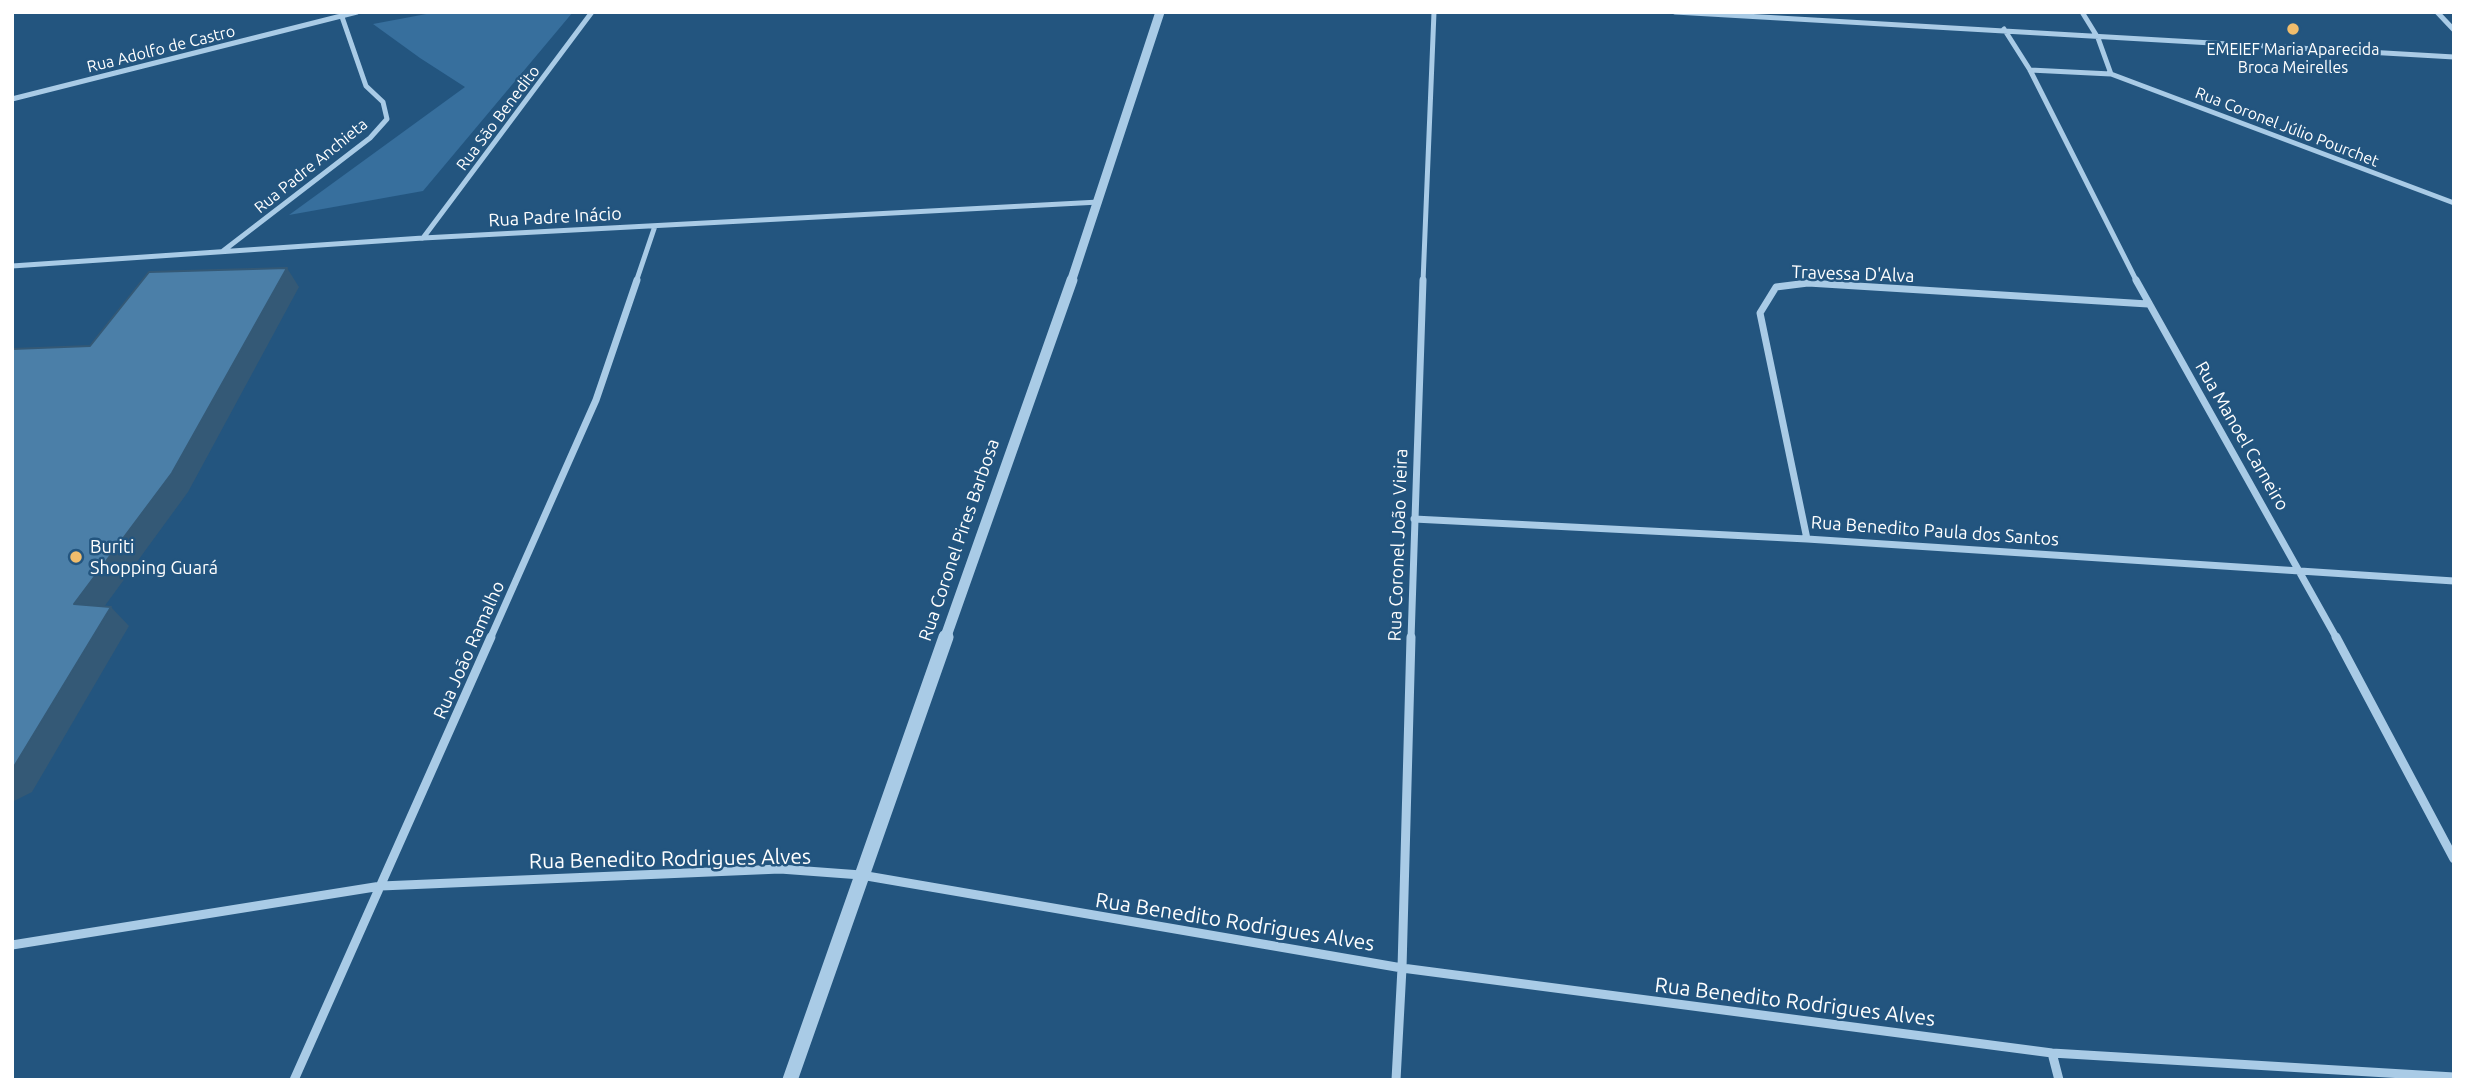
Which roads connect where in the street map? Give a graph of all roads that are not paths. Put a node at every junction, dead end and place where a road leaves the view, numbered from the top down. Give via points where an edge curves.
1 (358, 12) edge
2 (592, 12) edge
3 (1160, 12) edge
4 (1434, 12) edge
5 (1675, 12) edge
6 (2082, 12) edge
7 (2437, 12) edge
8 (341, 14) edge
9 (2004, 29) junction
10 (2454, 30) edge
11 (2098, 38) junction
12 (2454, 57) edge
13 (2030, 70) junction
14 (2111, 74) junction
15 (12, 100) edge
16 (1099, 202) junction
17 (2454, 204) edge
18 (655, 226) junction
19 (423, 238) junction
20 (222, 252) junction
21 (12, 266) edge
22 (2148, 304) junction
23 (1414, 519) junction
24 (1807, 539) junction
25 (2300, 569) junction
26 (2454, 581) edge
27 (2454, 859) edge
28 (861, 875) junction
29 (381, 886) junction
30 (12, 945) edge
31 (1402, 968) junction
32 (2052, 1053) junction
33 (2454, 1077) edge
34 (294, 1080) edge
35 (790, 1080) edge
36 (1396, 1080) edge
37 (2059, 1080) edge

1 - 8 street, Rua Adolfo de Castro
2 - 19 street, Rua São Benedito
3 - 16 street, Rua Coronel Pires Barbosa
4 - 23 street, Rua Coronel João Vieira
5 - 9 street
6 - 11 street
7 - 10 street
8 - 15 street, Rua Adolfo de Castro
8 - 20 street, Rua Padre Anchieta via 366,86 383,102 387,119 370,138
9 - 11 street
9 - 13 street, Rua Manoel Carneiro
11 - 12 street
11 - 14 street
13 - 14 street, Rua Coronel Júlio Pourchet
13 - 22 street, Rua Manoel Carneiro
14 - 17 street, Rua Coronel Júlio Pourchet
16 - 18 street, Rua Padre Inácio
16 - 28 street, Rua Coronel Pires Barbosa
18 - 19 street, Rua Padre Inácio
18 - 29 street, Rua João Ramalho via 596,400
19 - 20 street, Rua Padre Inácio
20 - 21 street, Rua Padre Inácio
22 - 24 street, Travessa D'Alva via 1808,283 1776,287 1760,313
22 - 25 street, Rua Manoel Carneiro
23 - 24 street, Rua Benedito Paula dos Santos
23 - 31 street, Rua Coronel João Vieira
24 - 25 street, Rua Benedito Paula dos Santos
25 - 26 street, Rua Benedito Paula dos Santos
25 - 27 street, Rua Manoel Carneiro
28 - 29 street, Rua Benedito Rodrigues Alves via 780,869
28 - 31 street, Rua Benedito Rodrigues Alves
28 - 35 street, Rua Coronel Pires Barbosa
29 - 30 street, Rua Benedito Rodrigues Alves
29 - 34 street, Rua João Ramalho
31 - 32 street, Rua Benedito Rodrigues Alves
31 - 36 street, Rua Coronel João Vieira
32 - 33 street, Rua Benedito Rodrigues Alves
32 - 37 street

